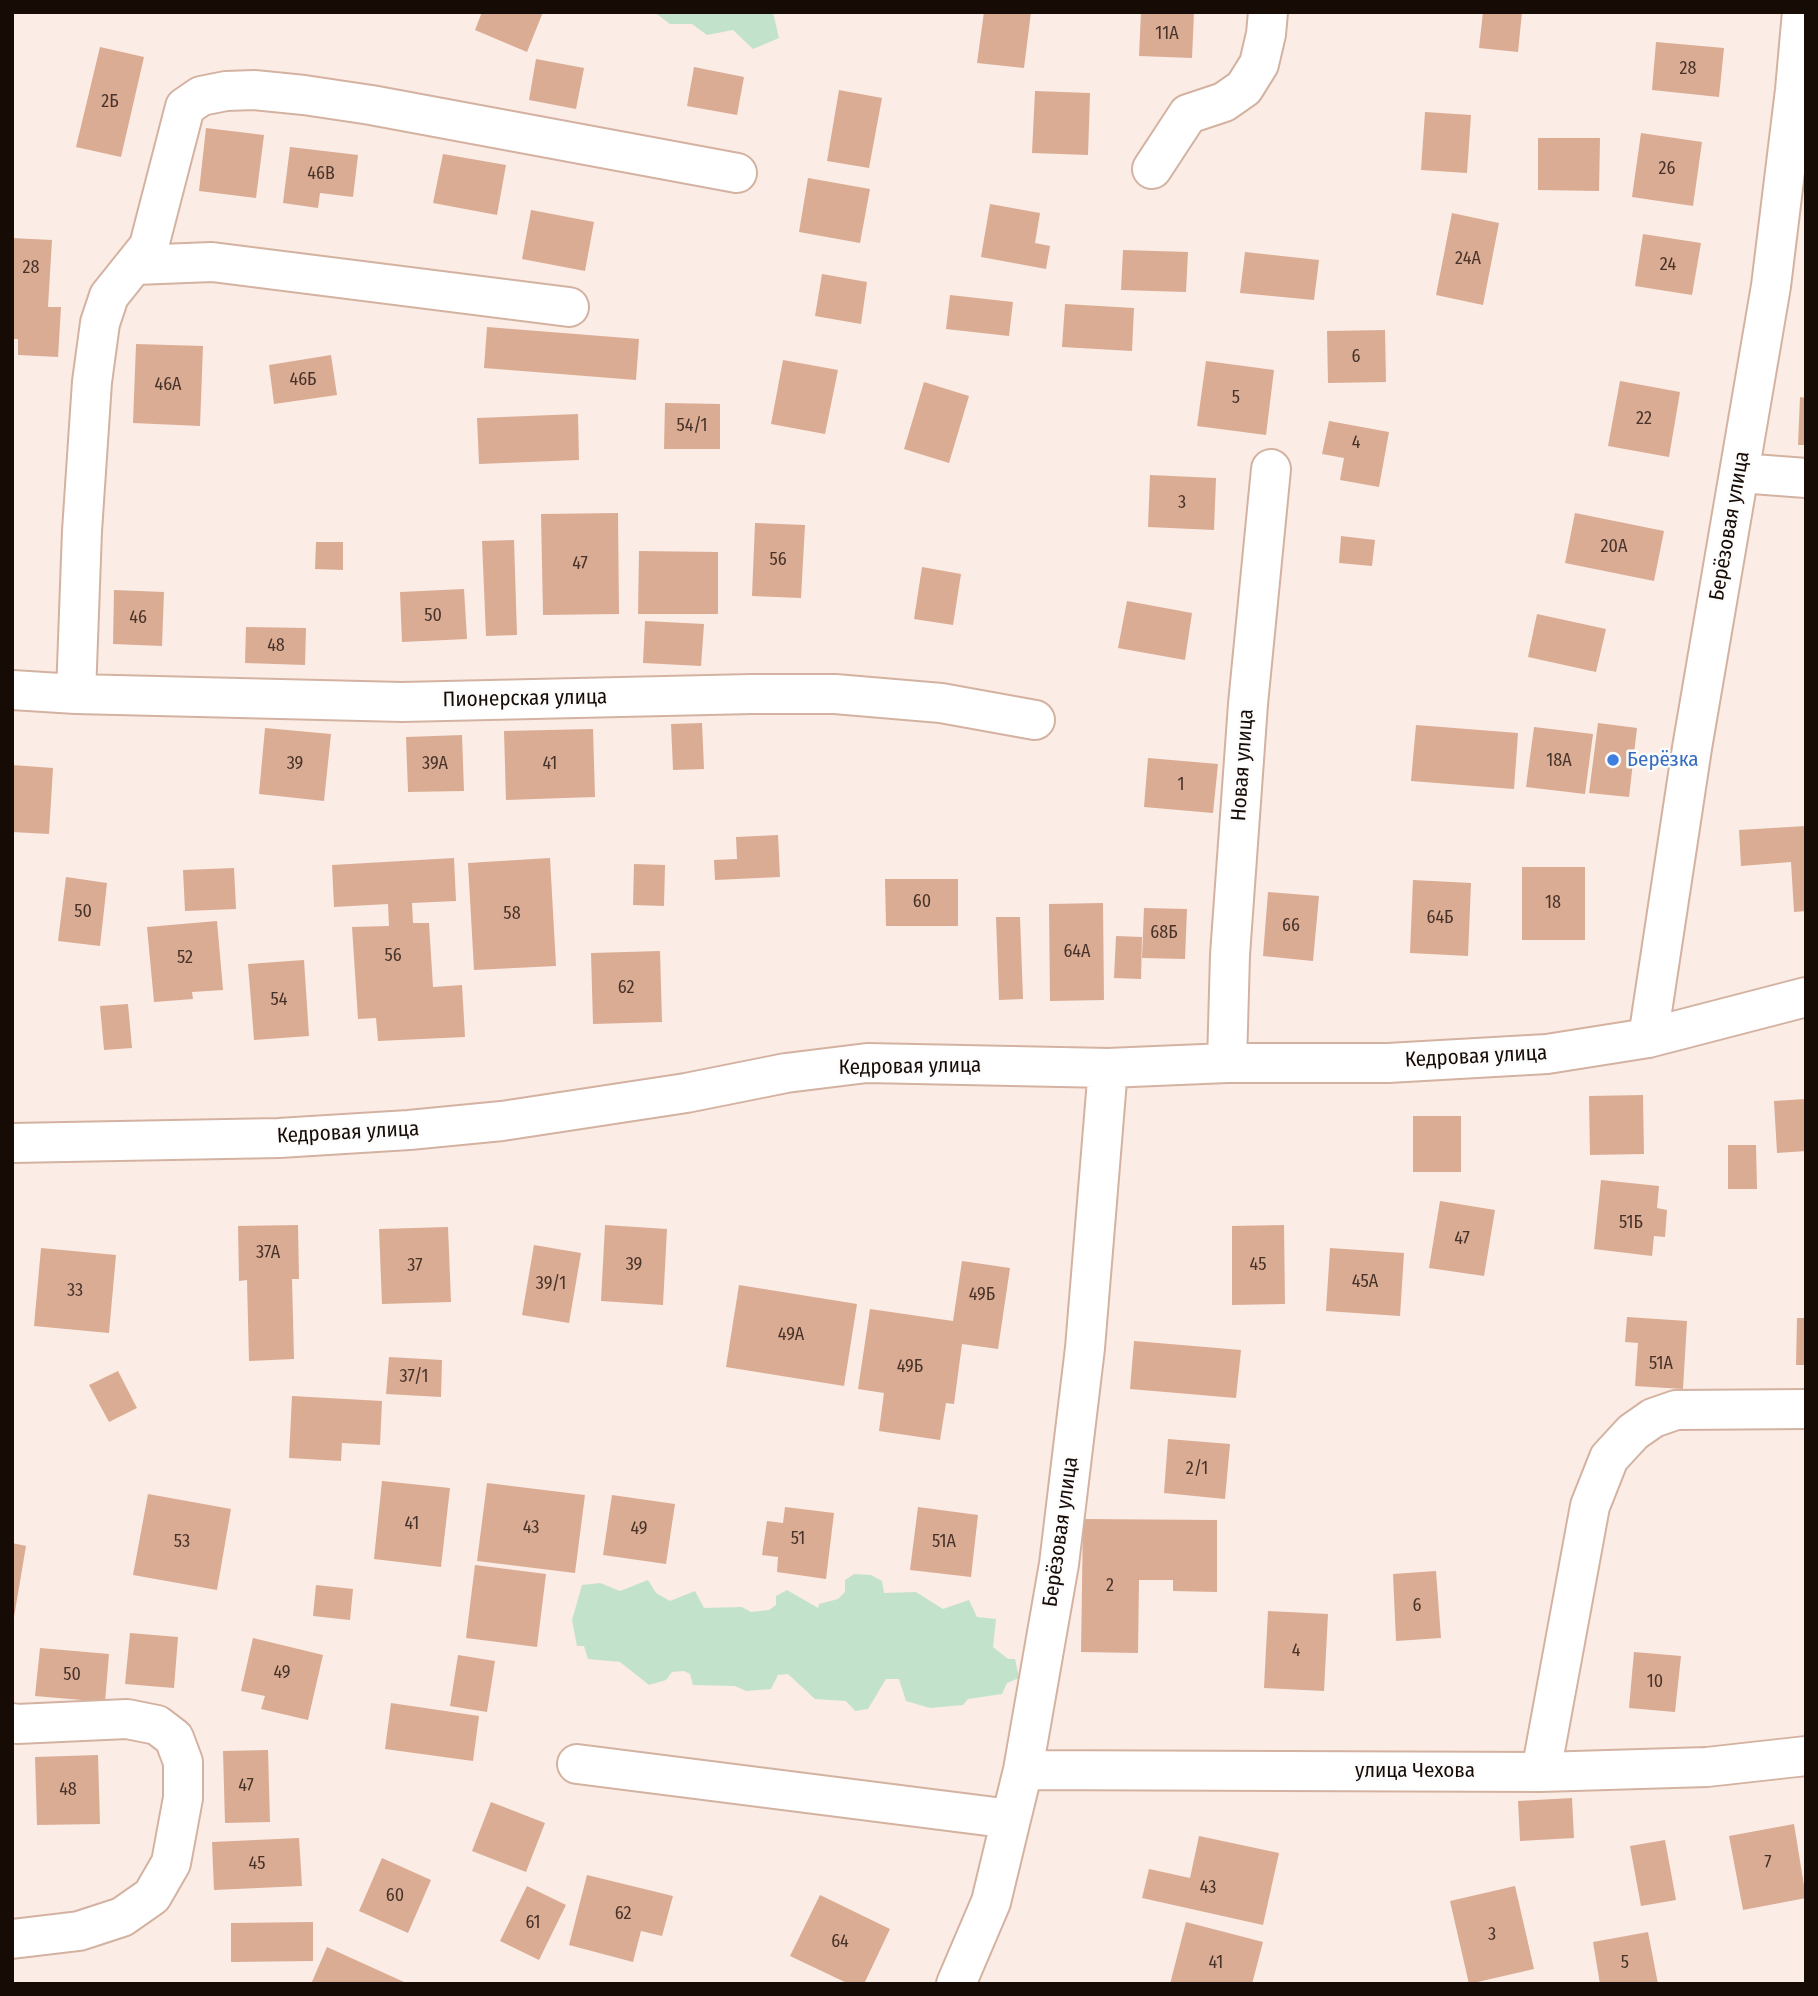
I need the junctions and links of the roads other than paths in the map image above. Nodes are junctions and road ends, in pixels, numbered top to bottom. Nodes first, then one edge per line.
1 (1268, 12) edge
2 (1802, 12) edge
3 (1152, 169) dead end
4 (737, 173) dead end
5 (135, 265) junction
6 (569, 307) dead end
7 (1271, 469) dead end
8 (1740, 472) junction
9 (1806, 478) edge
10 (12, 690) edge
11 (76, 694) junction
12 (1035, 720) dead end
13 (1806, 997) edge
14 (1647, 1038) junction
15 (1227, 1063) junction
16 (1108, 1068) junction
17 (12, 1143) edge
18 (1806, 1409) edge
19 (12, 1723) edge
20 (1806, 1756) edge
21 (577, 1764) dead end
22 (1023, 1770) junction
23 (1541, 1772) junction
24 (1011, 1819) junction
25 (12, 1939) edge
26 (956, 1984) edge

1 - 3 street
2 - 8 street, Берёзовая улица
4 - 5 street
5 - 6 street
5 - 11 street
7 - 15 street, Новая улица
8 - 9 street
8 - 14 street, Берёзовая улица
10 - 11 street, Пионерская улица
11 - 12 street, Пионерская улица
13 - 14 street, Кедровая улица
14 - 15 street, Кедровая улица
15 - 16 street, Кедровая улица
16 - 17 street, Кедровая улица
16 - 22 street, Берёзовая улица
18 - 23 street
19 - 25 street
20 - 23 street, улица Чехова
21 - 24 street
22 - 23 street, улица Чехова
22 - 24 street, Берёзовая улица
24 - 26 street, Берёзовая улица

